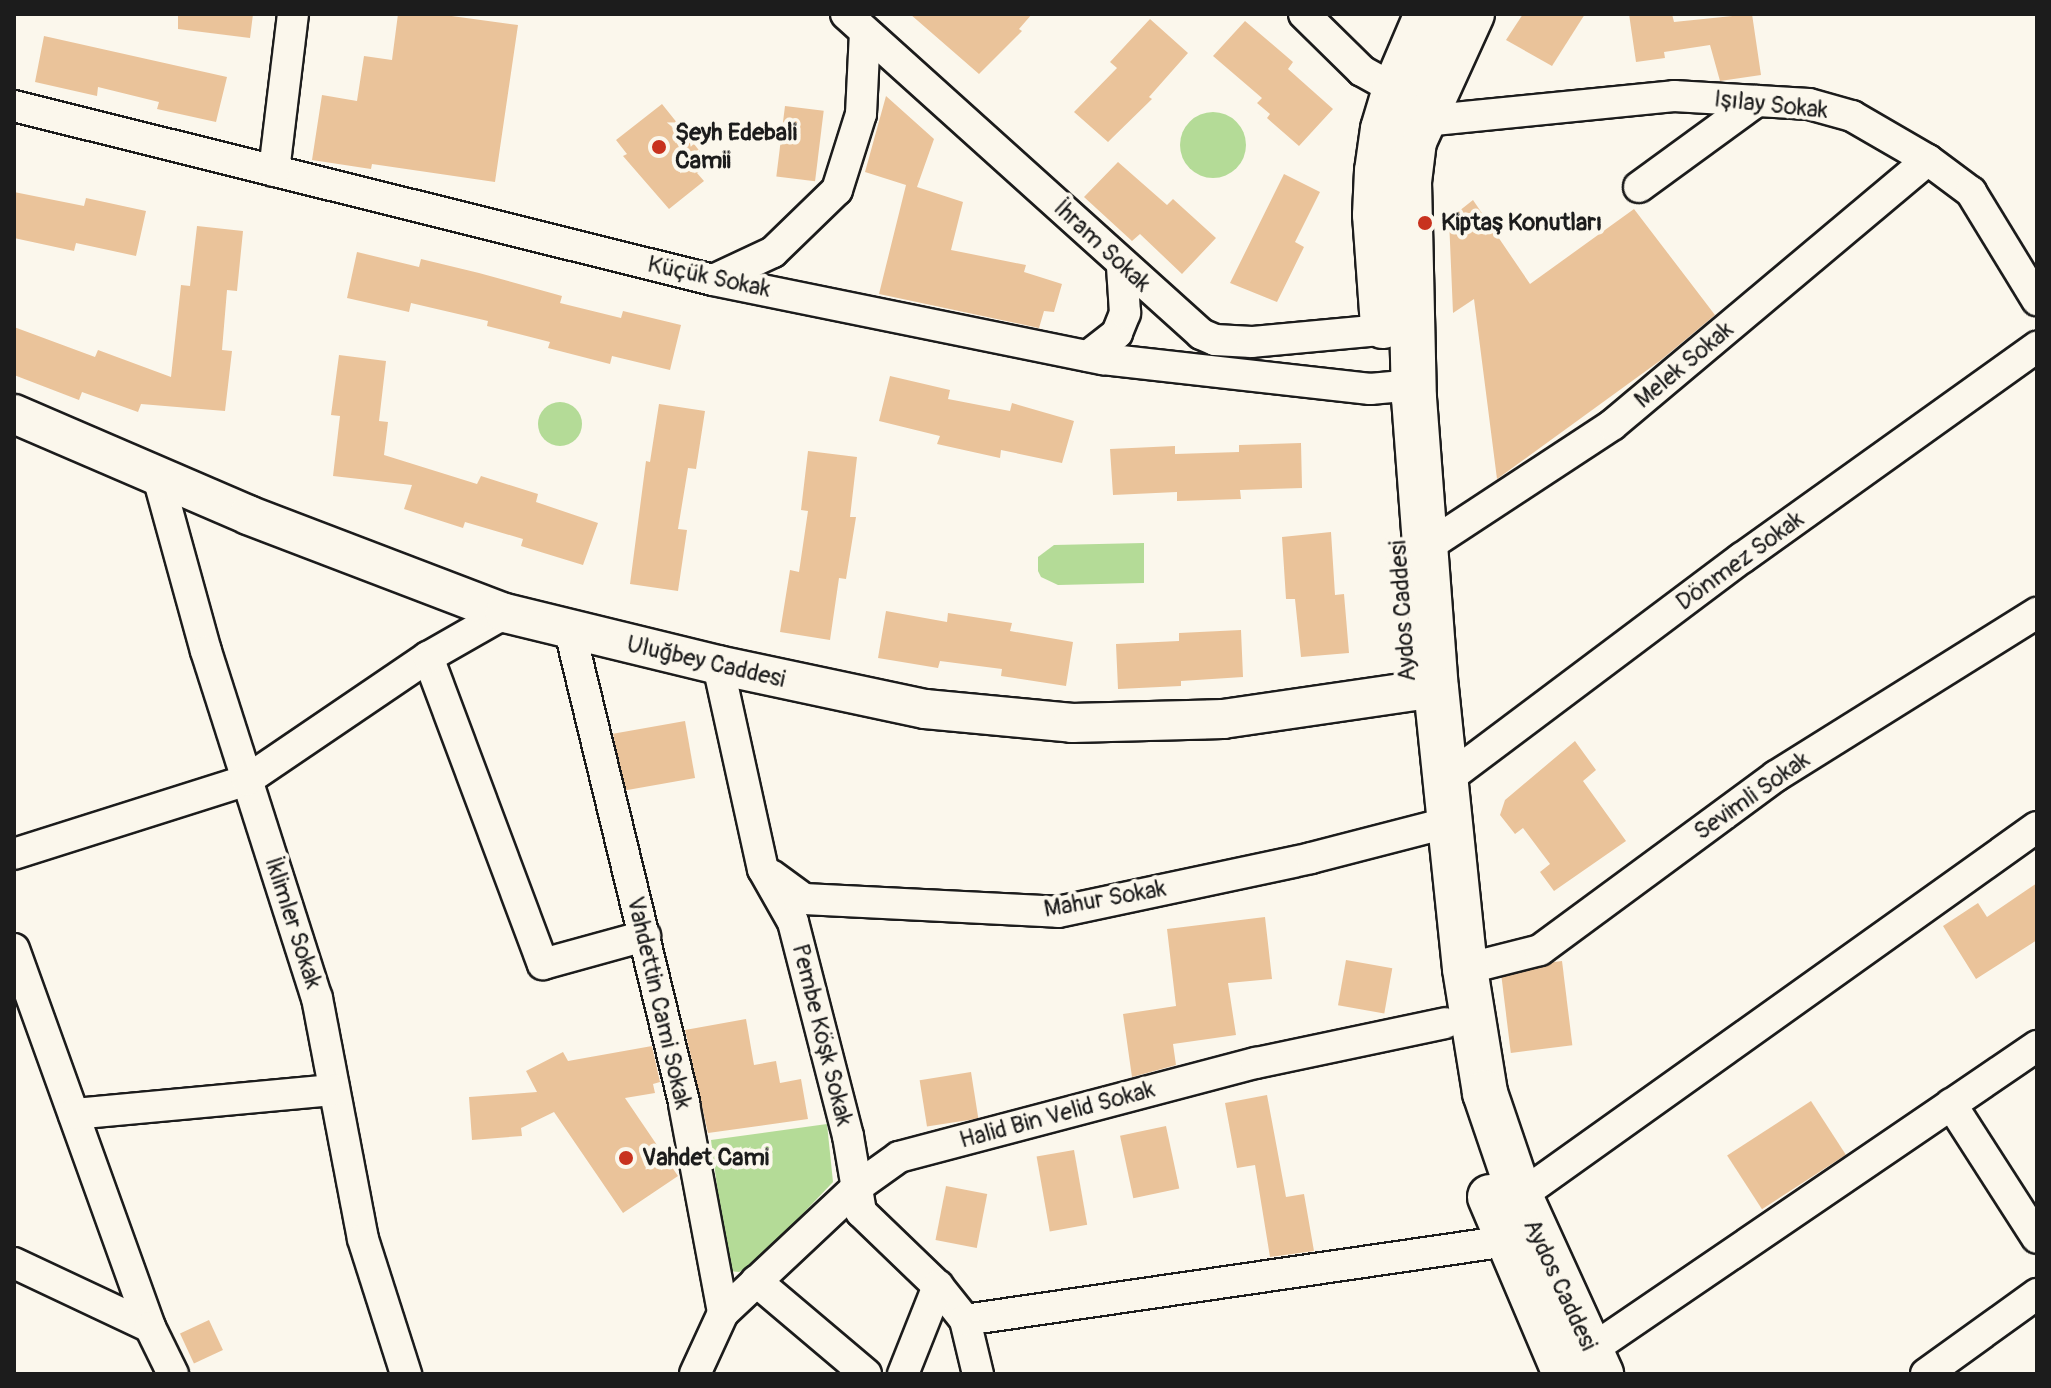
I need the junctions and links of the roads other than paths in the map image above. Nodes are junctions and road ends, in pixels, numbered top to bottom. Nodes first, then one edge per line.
1 (293, 14) edge
2 (1304, 14) edge
3 (1427, 14) edge
4 (1472, 14) edge
5 (856, 23) edge
6 (1395, 89) junction
7 (1757, 101) junction
8 (14, 106) edge
9 (1424, 121) junction
10 (1928, 160) junction
11 (274, 171) junction
12 (1639, 187) dead end
13 (1122, 266) junction
14 (713, 280) junction
15 (2037, 300) edge
16 (1397, 329) junction
17 (2037, 347) edge
18 (1088, 356) junction
19 (1400, 387) junction
20 (14, 414) edge
21 (158, 477) junction
22 (1425, 548) junction
23 (505, 613) junction
24 (2037, 613) edge
25 (570, 631) junction
26 (428, 657) junction
27 (718, 665) junction
28 (1422, 690) junction
29 (247, 780) junction
30 (1441, 810) junction
31 (2037, 827) edge
32 (14, 854) edge
33 (763, 869) junction
34 (645, 936) junction
35 (14, 949) edge
36 (1465, 969) junction
37 (1445, 1023) junction
38 (2037, 1046) edge
39 (334, 1090) junction
40 (1951, 1104) junction
41 (74, 1114) junction
42 (857, 1187) junction
43 (1507, 1215) junction
44 (2037, 1238) edge
45 (14, 1263) edge
46 (756, 1281) junction
47 (938, 1286) junction
48 (2037, 1294) edge
49 (723, 1313) junction
50 (965, 1320) junction
51 (150, 1327) junction
52 (1585, 1366) edge
53 (173, 1374) edge
54 (406, 1374) edge
55 (695, 1374) edge
56 (866, 1374) edge
57 (903, 1374) edge
58 (979, 1374) edge
59 (1926, 1374) edge

1 - 11 street
2 - 6 street
3 - 6 main road, Aydos Caddesi
4 - 9 main road, Aydos Caddesi
5 - 13 street, İhram Sokak
5 - 14 street
6 - 16 main road, Aydos Caddesi
7 - 9 street, Işılay Sokak
7 - 10 street, Işılay Sokak
7 - 12 street
8 - 11 street, Küçük Sokak
9 - 16 main road, Aydos Caddesi
10 - 15 street, Işılay Sokak
10 - 22 street, Melek Sokak
11 - 14 street, Küçük Sokak
13 - 16 street, İhram Sokak
13 - 18 street
14 - 18 street, Küçük Sokak
16 - 19 main road, Aydos Caddesi
17 - 30 street, Dönmez Sokak
18 - 19 street, Küçük Sokak
19 - 22 main road, Aydos Caddesi
19 - 28 main road, Aydos Caddesi
20 - 21 street, Uluğbey Caddesi
21 - 23 street, Uluğbey Caddesi
21 - 29 street, İklimler Sokak
22 - 28 main road, Aydos Caddesi
23 - 25 street, Uluğbey Caddesi
23 - 26 street
24 - 36 street, Sevimli Sokak
25 - 27 street, Uluğbey Caddesi
25 - 34 street, Vahdettin Cami Sokak
26 - 29 street
26 - 34 street
27 - 28 street, Uluğbey Caddesi
27 - 33 street, Pembe Köşk Sokak
28 - 30 main road, Aydos Caddesi
29 - 32 street
29 - 39 street, İklimler Sokak
30 - 33 street, Mahur Sokak
30 - 36 main road, Aydos Caddesi
30 - 37 main road, Aydos Caddesi
31 - 43 street
33 - 42 street, Pembe Köşk Sokak
34 - 49 street, Vahdettin Cami Sokak
35 - 41 street
36 - 43 main road, Aydos Caddesi
37 - 42 street, Halid Bin Velid Sokak
37 - 43 main road, Aydos Caddesi
38 - 40 street
39 - 41 street
39 - 54 street, İklimler Sokak
40 - 44 street
40 - 52 street
41 - 51 street
42 - 46 street, Halid Bin Velid Sokak
42 - 47 street, Pembe Köşk Sokak
43 - 50 street
43 - 52 main road, Aydos Caddesi
45 - 51 street
46 - 49 street, Halid Bin Velid Sokak
46 - 56 street
47 - 50 street, Pembe Köşk Sokak
47 - 57 street
48 - 59 street
49 - 55 street
50 - 58 street, Pembe Köşk Sokak
51 - 53 street

